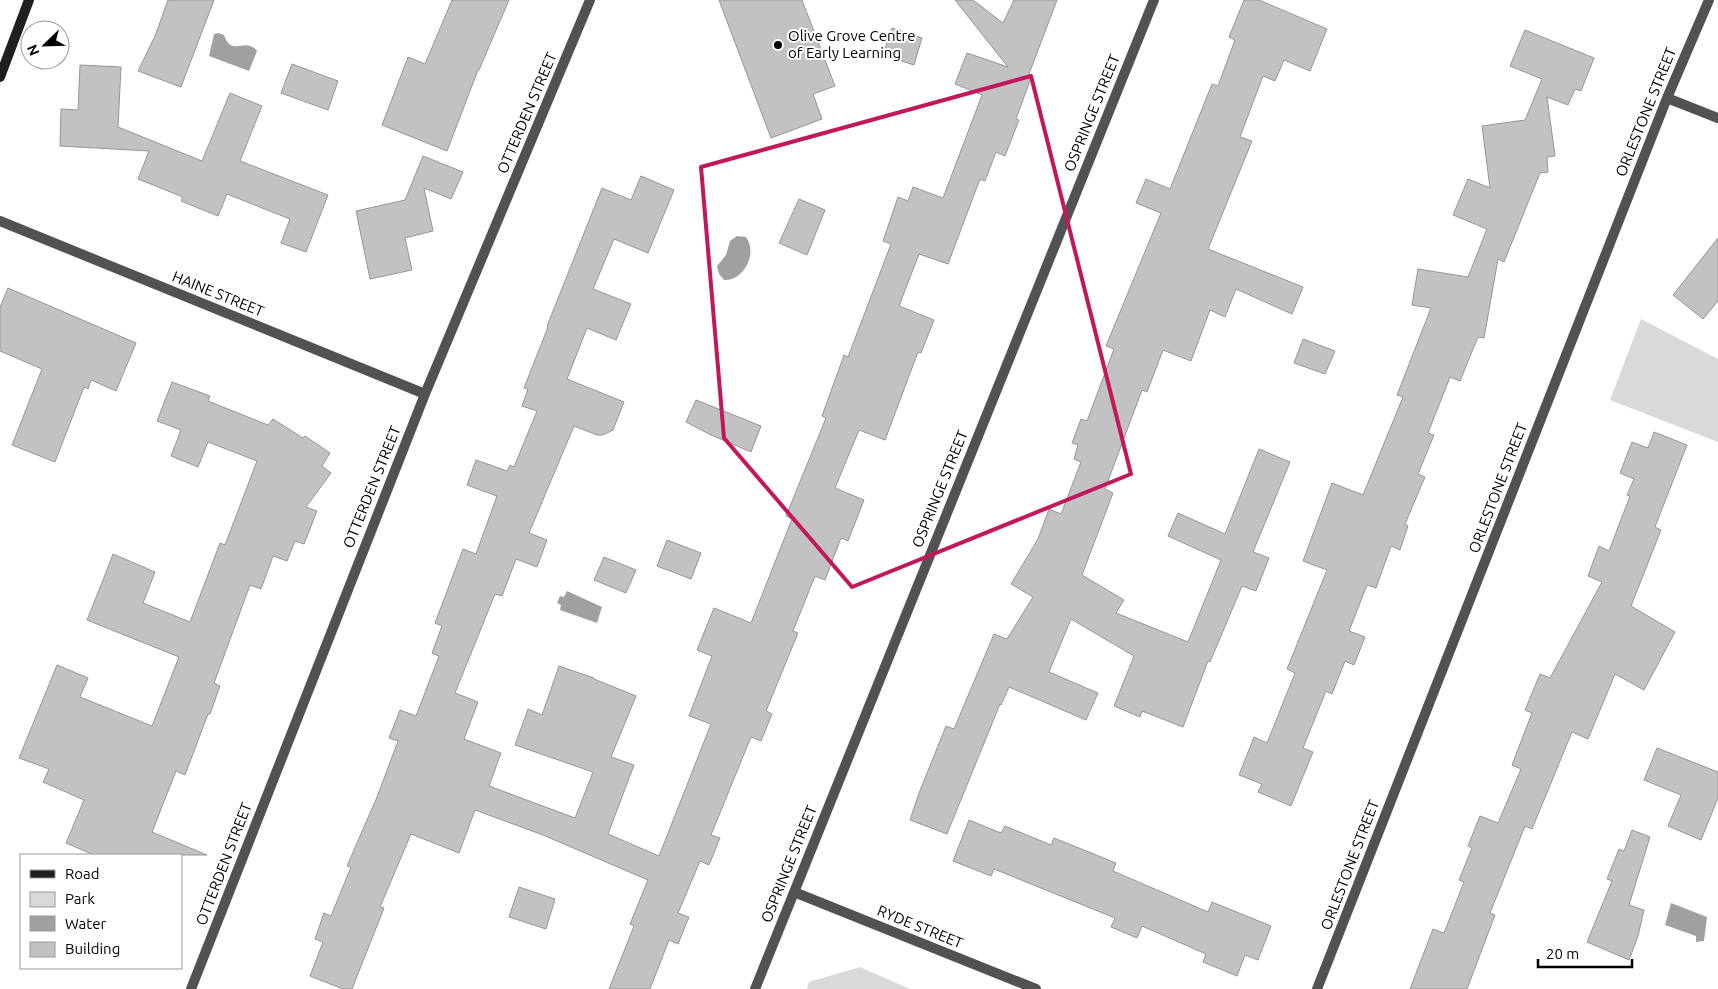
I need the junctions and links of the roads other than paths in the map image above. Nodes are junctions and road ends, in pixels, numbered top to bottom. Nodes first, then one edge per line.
1 (29, 0) edge
2 (590, 0) edge
3 (1154, 0) edge
4 (1709, 0) edge
5 (0, 77) edge
6 (1667, 98) junction
7 (1718, 118) edge
8 (0, 221) edge
9 (425, 394) junction
10 (794, 892) junction
11 (191, 989) edge
12 (755, 989) edge
13 (1036, 989) edge
14 (1317, 989) edge

1 - 5 main road
2 - 9 street, OTTERDEN STREET
3 - 10 street, OSPRINGE STREET
4 - 6 street, ORLESTONE STREET
6 - 7 street
6 - 14 street, ORLESTONE STREET
8 - 9 street, HAINE STREET
9 - 11 street, OTTERDEN STREET
10 - 12 street, OSPRINGE STREET
10 - 13 street, RYDE STREET

